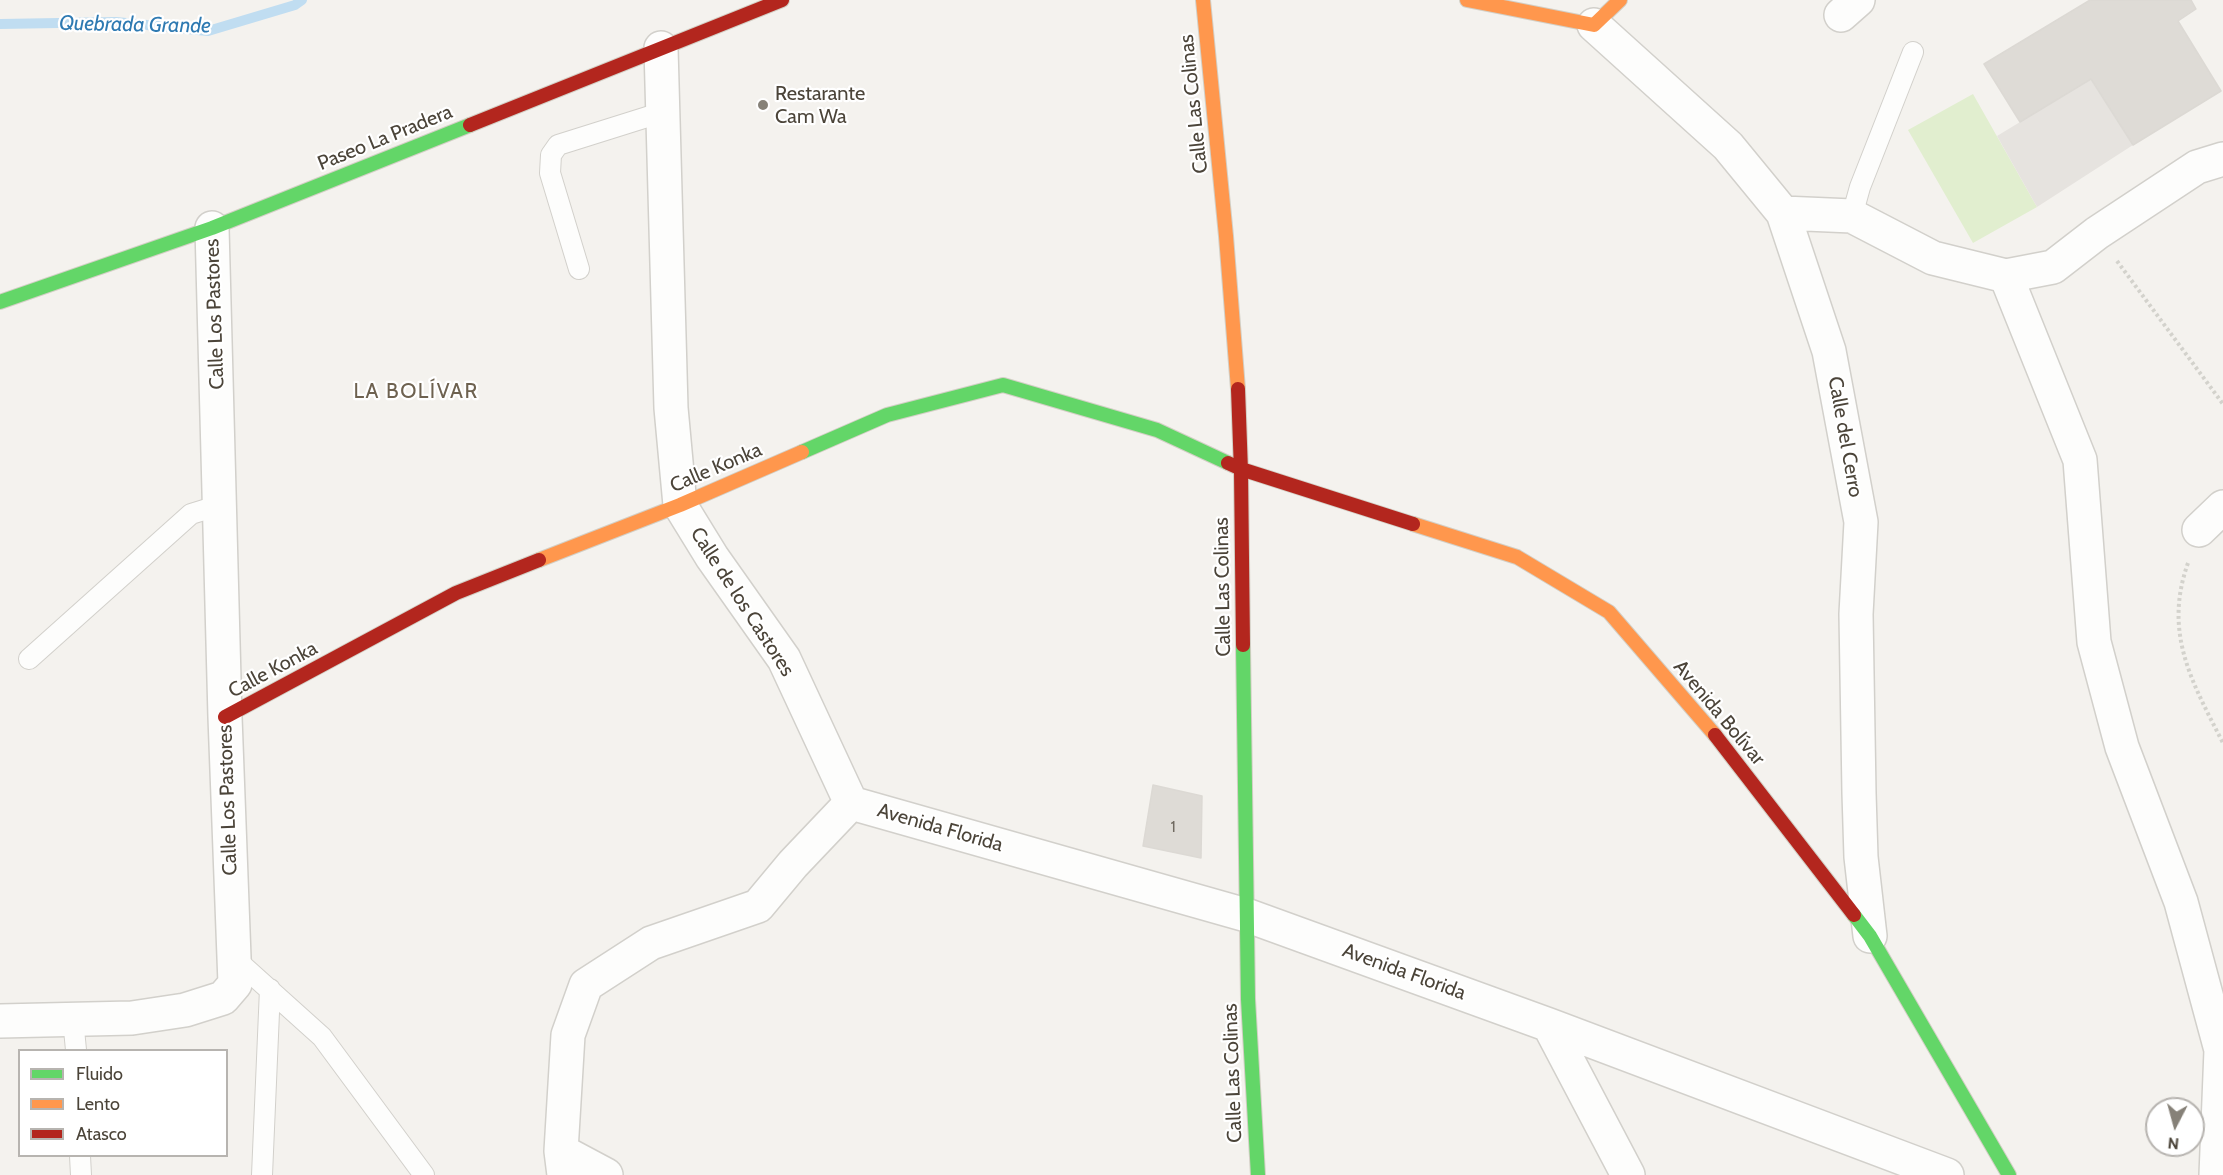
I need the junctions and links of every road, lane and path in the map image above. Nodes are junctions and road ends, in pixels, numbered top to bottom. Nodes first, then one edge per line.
1 (782, 0) edge
2 (1203, 0) edge
3 (1467, 0) edge
4 (1620, 0) edge
5 (1594, 25) junction
6 (661, 48) junction
7 (1913, 52) dead end
8 (663, 112) junction
9 (2223, 159) edge
10 (1783, 213) junction
11 (1852, 216) junction
12 (213, 228) junction
13 (2097, 234) junction
14 (579, 269) dead end
15 (2006, 276) junction
16 (0, 302) edge
17 (2223, 404) edge
18 (1241, 469) junction
19 (220, 505) junction
20 (680, 505) junction
21 (2223, 507) edge
22 (2199, 530) joint
23 (29, 659) dead end
24 (225, 717) junction
25 (2223, 743) edge
26 (851, 803) junction
27 (1246, 915) junction
28 (1870, 936) junction
29 (233, 957) junction
30 (270, 989) junction
31 (0, 1021) edge
32 (1549, 1025) junction
33 (74, 1035) edge
34 (80, 1157) edge
35 (562, 1163) edge
36 (81, 1175) edge
37 (262, 1175) edge
38 (424, 1175) edge
39 (606, 1175) edge
40 (1257, 1175) edge
41 (1628, 1175) edge
42 (1947, 1175) edge
43 (2009, 1175) edge
44 (2216, 1175) edge

1 - 6 street, Paseo La Pradera
2 - 18 street, Calle Las Colinas
3 - 5 street
4 - 5 street
5 - 10 street, Calle del Cerro
6 - 8 street, Calle de los Castores
6 - 12 street, Paseo La Pradera
7 - 11 lane
8 - 14 lane
8 - 20 street, Calle de los Castores
9 - 13 street
10 - 11 street
10 - 28 street, Calle del Cerro
11 - 15 street
12 - 16 street, Paseo La Pradera
12 - 19 street, Calle Los Pastores
13 - 15 street
13 - 17 path
15 - 44 street
18 - 20 street, Calle Konka
18 - 27 street, Calle Las Colinas
18 - 28 street, Avenida Bolívar
19 - 23 lane
19 - 24 street, Calle Los Pastores
20 - 24 street, Calle Konka
20 - 26 street, Calle de los Castores
21 - 22 street
22 - 25 path
24 - 29 street, Calle Los Pastores
26 - 27 street, Avenida Florida
26 - 35 street
27 - 32 street, Avenida Florida
27 - 40 street, Calle Las Colinas
28 - 43 street, Avenida Bolívar
29 - 30 lane
29 - 33 street, Calle Los Pastores
30 - 37 lane
30 - 38 lane
31 - 33 street, Calle Los Pastores
32 - 41 street
32 - 42 street, Avenida Florida
34 - 36 lane
35 - 39 street

